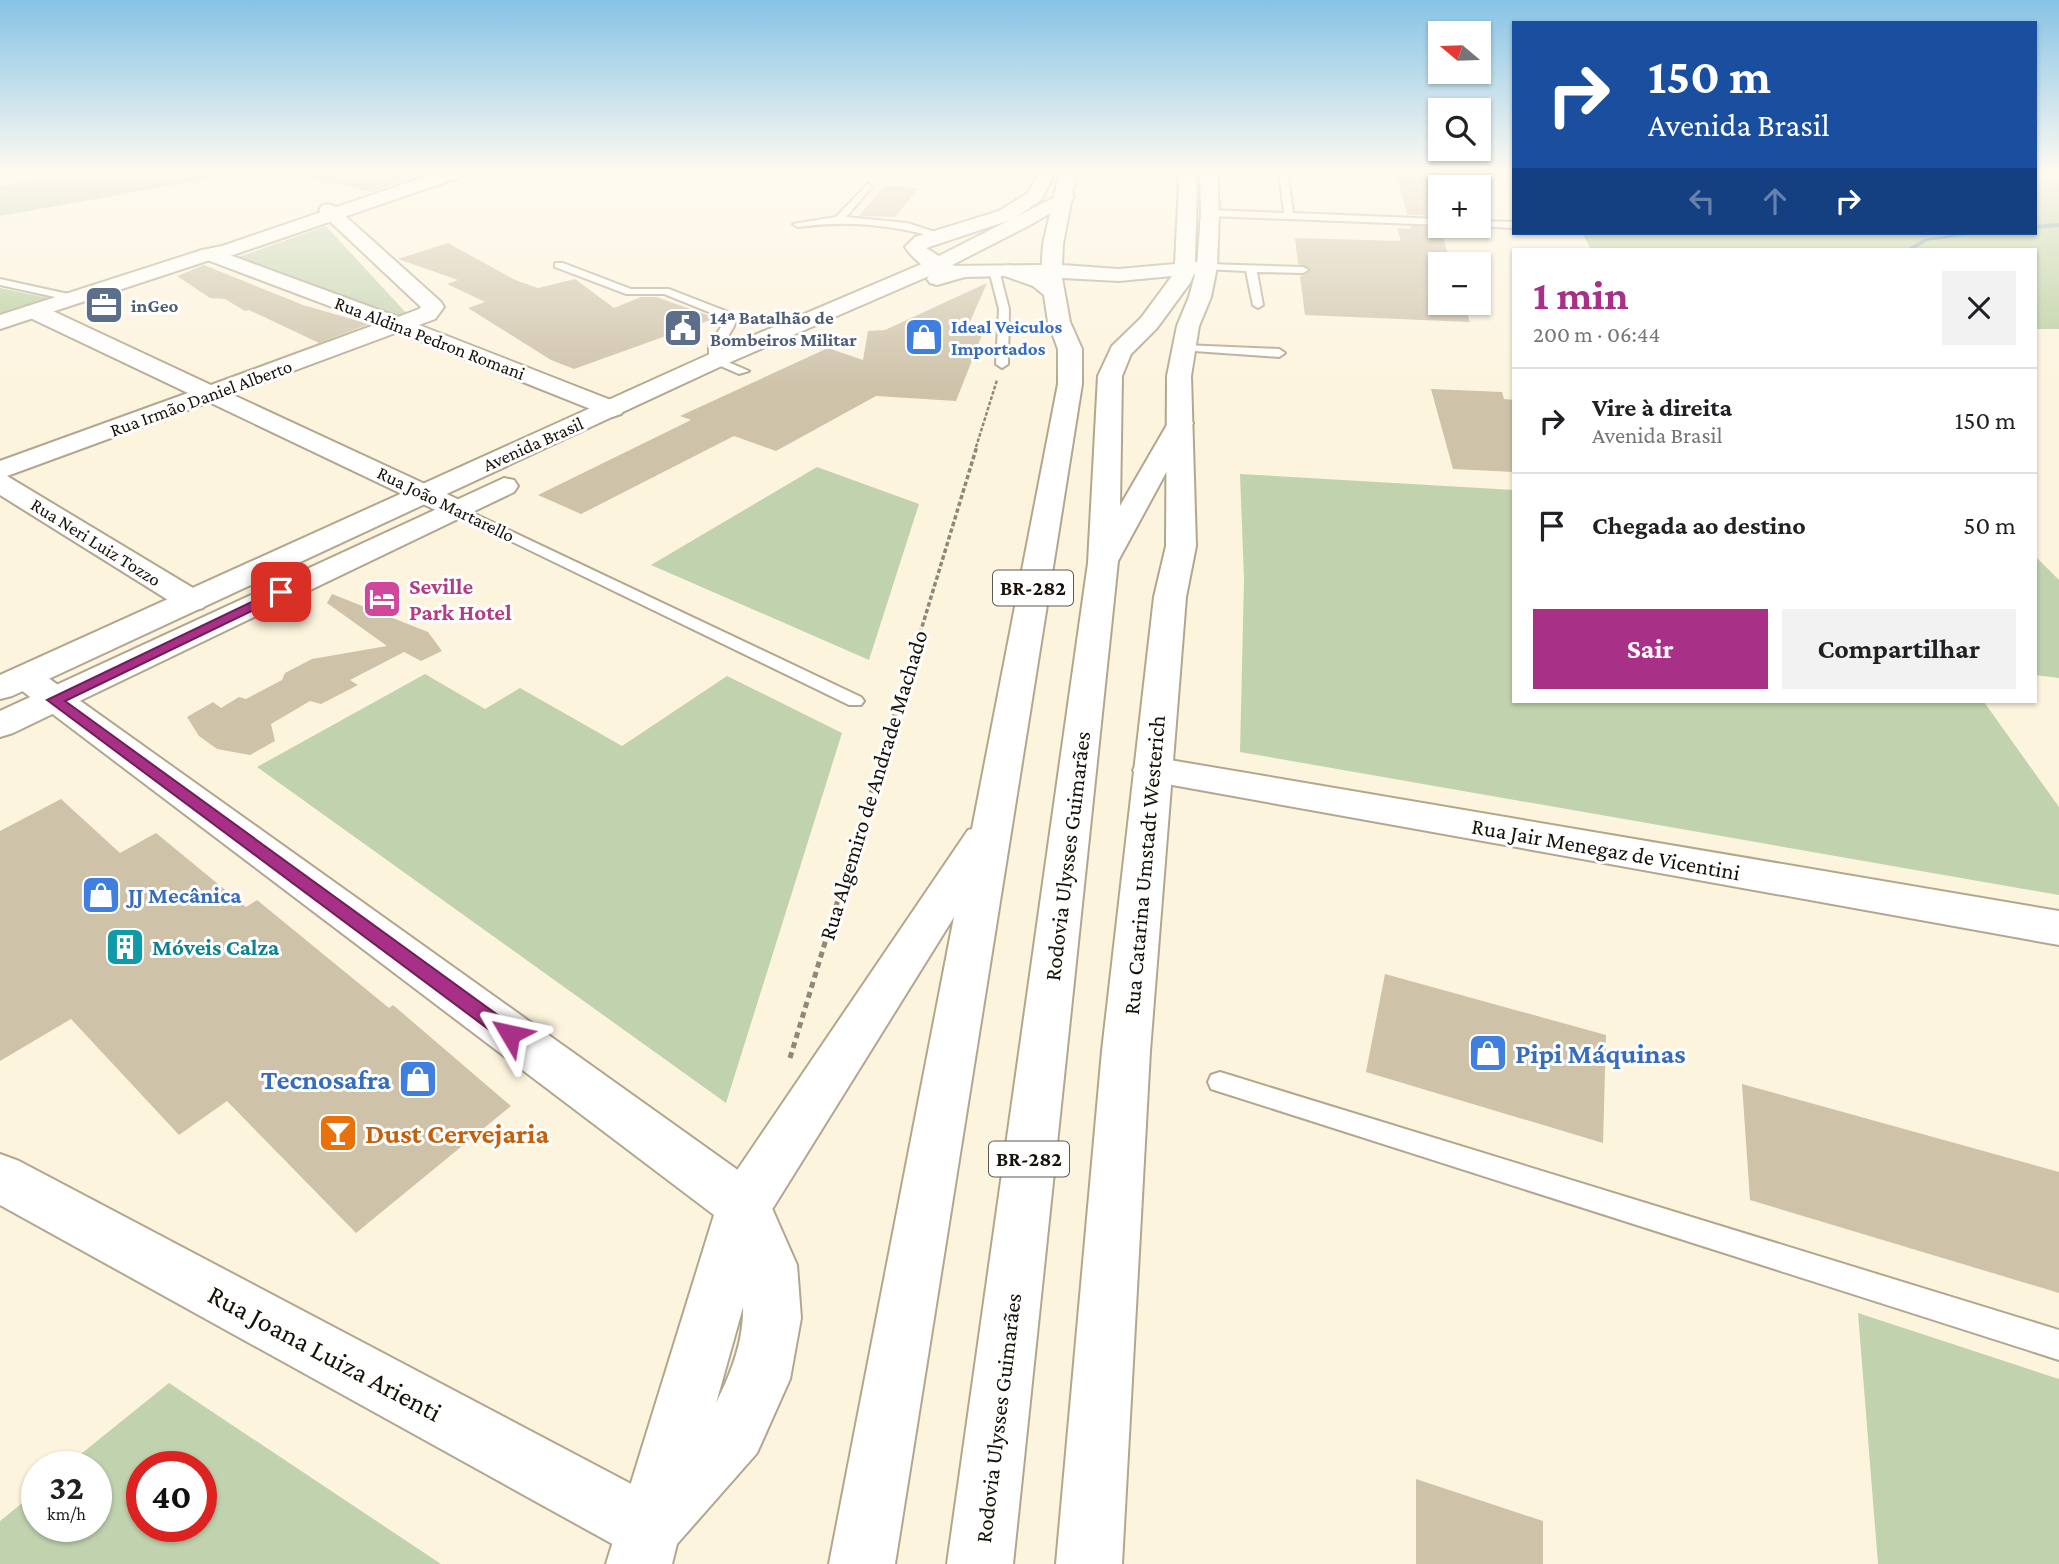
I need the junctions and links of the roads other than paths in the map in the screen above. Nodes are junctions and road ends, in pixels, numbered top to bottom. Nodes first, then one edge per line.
1 (248, 243) edge
2 (364, 243) edge
3 (921, 243) edge
4 (988, 243) edge
5 (1053, 243) edge
6 (1194, 243) edge
7 (1202, 243) edge
8 (209, 254) junction
9 (559, 265) dead end
10 (1196, 268) junction
11 (944, 269) junction
12 (1251, 269) junction
13 (1001, 270) junction
14 (1303, 270) dead end
15 (1052, 281) junction
16 (0, 282) edge
17 (73, 298) junction
18 (1258, 305) dead end
19 (34, 311) junction
20 (0, 322) edge
21 (402, 326) junction
22 (1184, 348) junction
23 (1279, 353) dead end
24 (715, 361) junction
25 (1002, 364) road end
26 (743, 371) junction
27 (214, 393) junction
28 (612, 409) junction
29 (1180, 423) junction
30 (0, 470) edge
31 (0, 483) edge
32 (425, 493) junction
33 (456, 509) junction
34 (1103, 562) junction
35 (192, 601) junction
36 (26, 689) edge
37 (855, 701) dead end
38 (0, 725) edge
39 (1152, 770) junction
40 (991, 826) junction
41 (2059, 928) edge
42 (1220, 1082) dead end
43 (0, 1178) edge
44 (744, 1206) junction
45 (2059, 1345) edge
46 (644, 1546) edge
47 (862, 1564) edge
48 (980, 1564) edge
49 (1089, 1564) edge

1 - 8 main road
2 - 21 main road, Rua Irmão Daniel Alberto
3 - 11 main road
4 - 11 main road, Avenida Brasil
5 - 15 main road, BR-282
6 - 10 main road, Rodovia Ulysses Guimarães / BR-282
7 - 10 main road, Rua Catarina Umstadt Westerich
8 - 17 main road
8 - 21 main road, Rua Aldina Pedron Romani
9 - 24 lane
10 - 12 lane
10 - 15 main road
10 - 22 main road, Rua Catarina Umstadt Westerich
10 - 34 main road, Rodovia Ulysses Guimarães / BR-282
11 - 13 main road, Avenida Brasil
11 - 24 main road, Avenida Brasil
11 - 26 main road, Avenida Brasil
12 - 14 lane
12 - 18 lane
13 - 15 main road
13 - 25 lane
15 - 40 main road, BR-282
16 - 17 lane
17 - 19 main road
19 - 20 main road
19 - 27 main road, Rua João Martarello
21 - 27 main road, Rua Irmão Daniel Alberto
21 - 28 main road, Rua Aldina Pedron Romani
22 - 23 lane
22 - 29 main road, Rua Catarina Umstadt Westerich
24 - 26 lane
24 - 28 main road, Avenida Brasil
26 - 33 main road, Avenida Brasil
27 - 30 main road, Rua Irmão Daniel Alberto
27 - 32 main road, Rua João Martarello
28 - 32 main road, Avenida Brasil
29 - 34 main road
29 - 39 main road, Rua Catarina Umstadt Westerich
31 - 35 main road, Rua Neri Luiz Tozzo
32 - 33 main road, Rua João Martarello
32 - 35 main road, Avenida Brasil
33 - 36 main road, Avenida Brasil
33 - 37 lane, Rua João Martarello
34 - 48 main road, Rodovia Ulysses Guimarães / BR-282
35 - 36 main road, Avenida Brasil
36 - 38 main road, Avenida Brasil
36 - 44 main road
39 - 41 main road, Rua Jair Menegaz de Vicentini
39 - 49 main road, Rua Catarina Umstadt Westerich
40 - 44 main road
40 - 47 main road, BR-282
42 - 45 lane
43 - 46 main road, Rua Joana Luiza Arienti
44 - 46 main road

